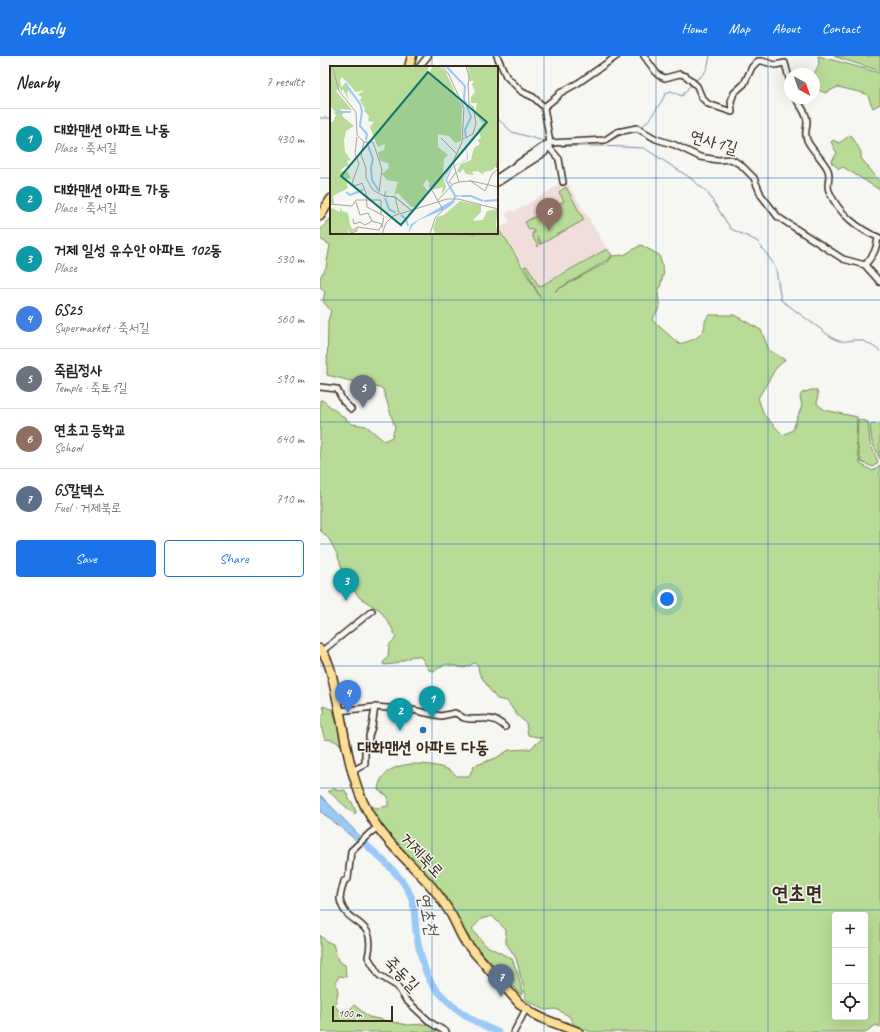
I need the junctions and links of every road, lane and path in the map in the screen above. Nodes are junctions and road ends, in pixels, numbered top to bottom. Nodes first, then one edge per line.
1 (412, 56) edge
2 (415, 56) edge
3 (428, 56) edge
4 (497, 56) edge
5 (617, 56) edge
6 (644, 56) edge
7 (409, 66) edge
8 (412, 66) edge
9 (420, 66) edge
10 (786, 68) edge
11 (799, 104) edge
12 (544, 107) junction
13 (551, 144) junction
14 (498, 179) edge
15 (563, 182) dead end
16 (330, 201) edge
17 (330, 207) edge
18 (320, 216) edge
19 (320, 222) edge
20 (879, 238) edge
21 (865, 265) junction
22 (880, 282) edge
23 (320, 387) edge
24 (351, 409) dead end
25 (371, 610) dead end
26 (320, 651) edge
27 (375, 707) junction
28 (339, 711) junction
29 (505, 727) dead end
30 (351, 772) junction
31 (378, 827) junction
32 (526, 1008) junction
33 (446, 1032) edge
34 (514, 1032) edge
35 (578, 1032) edge

1 - 7 main road
2 - 8 main road
3 - 9 street
4 - 12 street
5 - 12 street
6 - 10 street
11 - 20 street
12 - 13 street
13 - 14 street
13 - 15 street
13 - 21 street, 연사1길
16 - 18 main road
17 - 19 main road
20 - 21 street
21 - 22 street
23 - 24 street
25 - 26 street
26 - 28 main road, 거제북로
27 - 28 street
27 - 29 street
27 - 30 street
28 - 30 main road, 거제북로
30 - 31 main road, 거제북로
31 - 32 main road, 거제북로
31 - 33 street, 죽동길
32 - 34 street
32 - 35 main road, 거제북로

